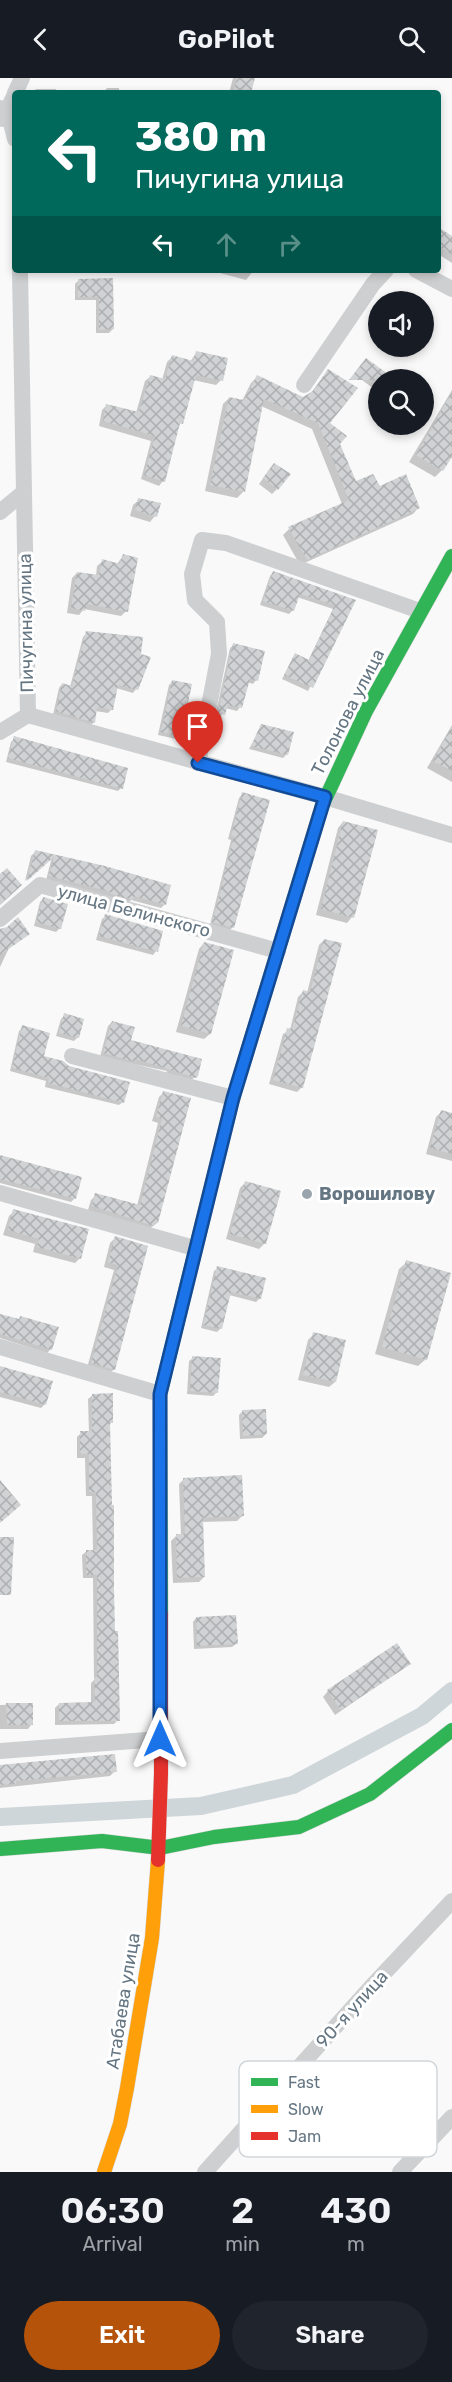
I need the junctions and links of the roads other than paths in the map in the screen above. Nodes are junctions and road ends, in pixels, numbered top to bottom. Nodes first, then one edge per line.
1 (12, 99) edge
2 (3, 115) edge
3 (12, 133) edge
4 (20, 273) edge
5 (383, 273) edge
6 (422, 273) edge
7 (452, 289) edge
8 (304, 385) dead end
9 (23, 493) junction
10 (0, 512) edge
11 (452, 556) edge
12 (420, 611) junction
13 (28, 715) junction
14 (0, 732) edge
15 (198, 763) junction
16 (325, 797) junction
17 (452, 835) edge
18 (0, 919) edge
19 (278, 951) junction
20 (72, 1056) dead end
21 (233, 1098) junction
22 (0, 1193) edge
23 (194, 1248) junction
24 (0, 1347) edge
25 (160, 1394) junction
26 (452, 1730) edge
27 (160, 1739) junction
28 (0, 1751) edge
29 (160, 1832) joint
30 (160, 1848) junction
31 (0, 1849) edge
32 (452, 1901) edge
33 (305, 2061) edge
34 (452, 2117) edge
35 (437, 2133) edge
36 (239, 2134) edge
37 (414, 2157) edge
38 (104, 2172) edge
39 (205, 2172) edge
40 (400, 2172) edge

1 - 2 street
2 - 3 street
4 - 9 street, Пичугина улица
5 - 8 street
6 - 7 street
9 - 10 street
9 - 13 street, Пичугина улица
11 - 12 main road, Толонова улица
12 - 15 street
12 - 16 main road, Толонова улица
13 - 14 street
13 - 15 street, Пичугина улица
15 - 16 street, Пичугина улица
16 - 17 street, Пичугина улица
16 - 19 main road, Толонова улица
18 - 19 street, улица Белинского
19 - 21 main road, Толонова улица
20 - 21 street
21 - 23 main road, Толонова улица
22 - 23 street
23 - 25 main road, Толонова улица
24 - 25 street
25 - 27 main road, Толонова улица
26 - 30 main road
27 - 28 street
27 - 29 main road, Толонова улица
29 - 30 main road, Атабаева улица
30 - 31 main road
30 - 38 main road, Атабаева улица
32 - 33 street, 90-я улица
34 - 35 street
36 - 39 street, 90-я улица
37 - 40 street

